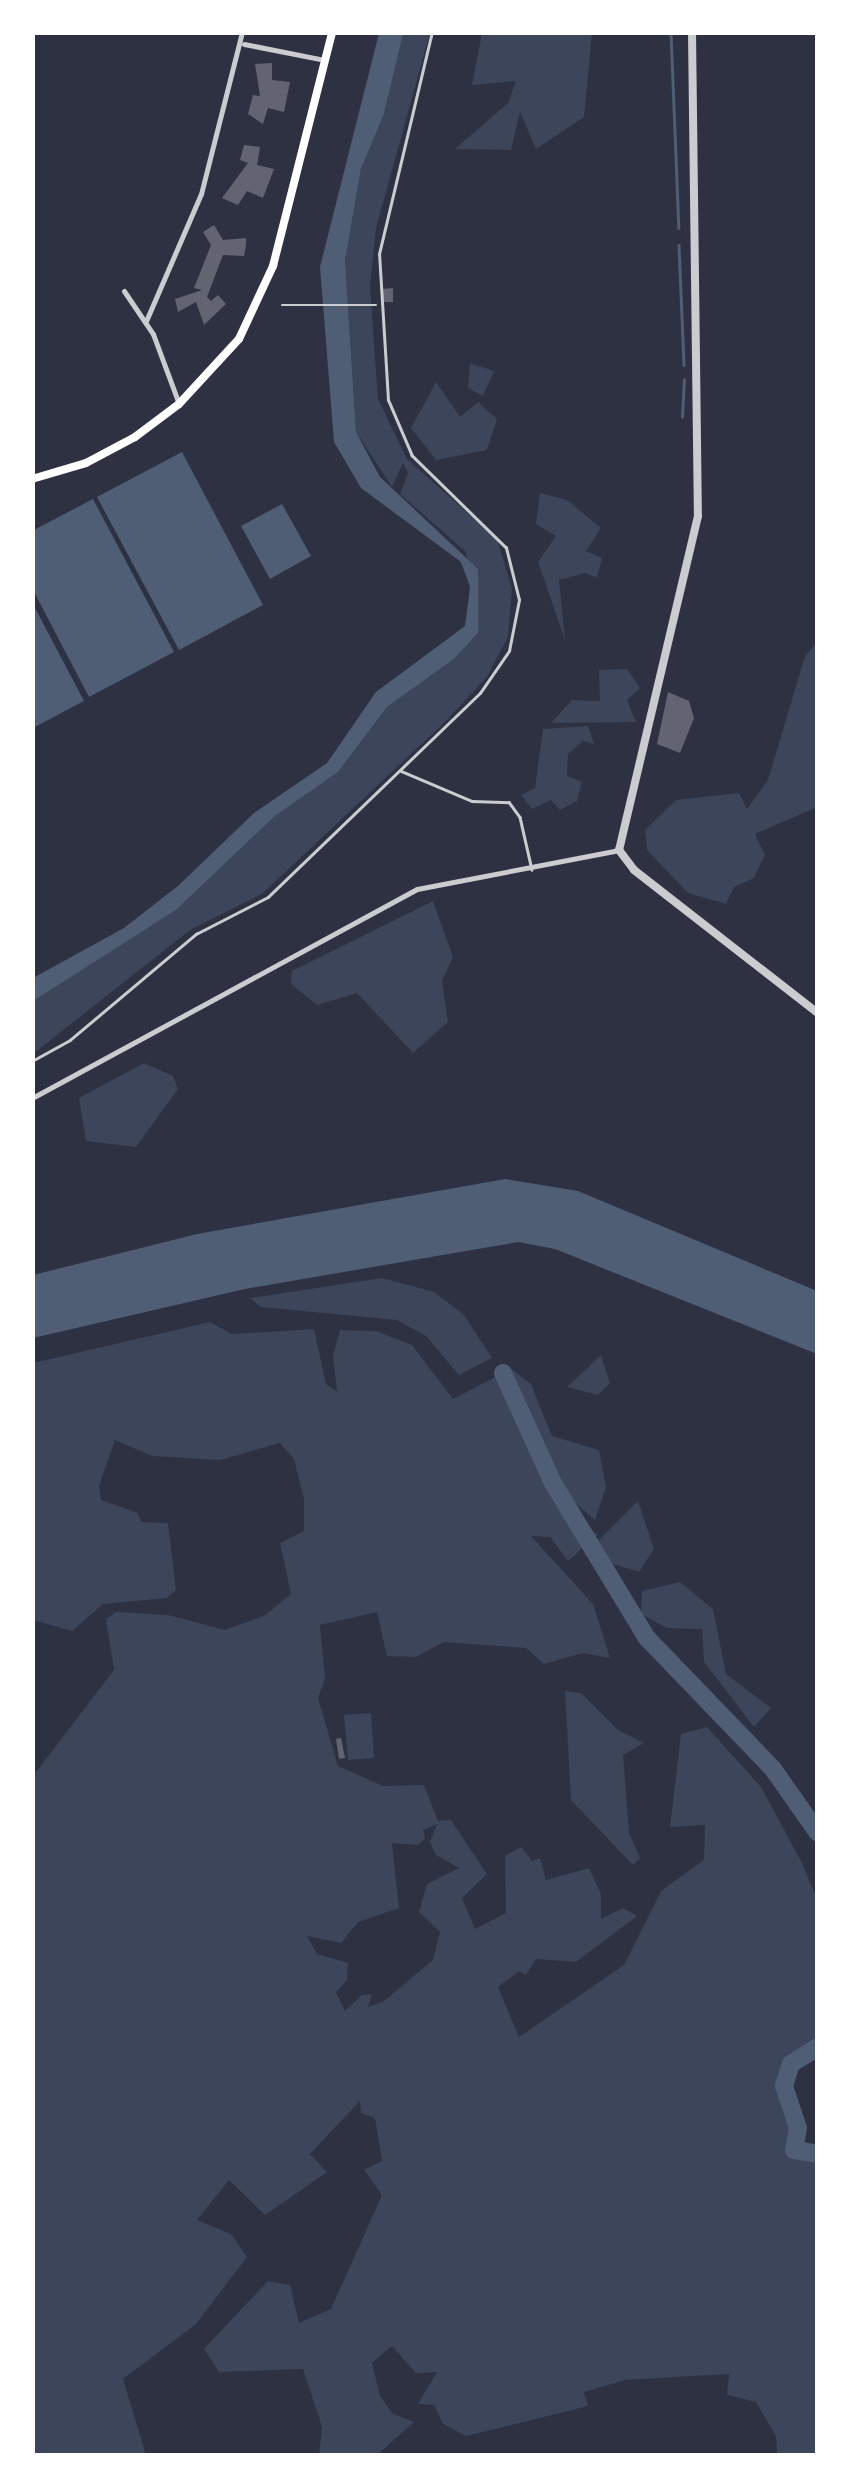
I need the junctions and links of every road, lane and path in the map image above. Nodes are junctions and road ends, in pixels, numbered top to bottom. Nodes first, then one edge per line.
1 (242, 32) edge
2 (332, 32) edge
3 (432, 32) edge
4 (692, 32) edge
5 (244, 44) junction
6 (326, 60) junction
7 (124, 291) dead end
8 (282, 304) dead end
9 (378, 305) junction
10 (146, 321) junction
11 (179, 404) junction
12 (32, 479) edge
13 (399, 771) junction
14 (619, 850) junction
15 (532, 870) junction
16 (818, 1012) edge
17 (32, 1061) edge
18 (32, 1098) edge

1 - 5 street
2 - 6 main road
3 - 9 lane
4 - 14 street
5 - 6 street
5 - 10 street
6 - 11 main road
7 - 10 street
8 - 9 lane
9 - 13 lane
10 - 11 street
11 - 12 main road
13 - 15 lane
13 - 17 lane
14 - 15 street
14 - 16 street
15 - 18 street

